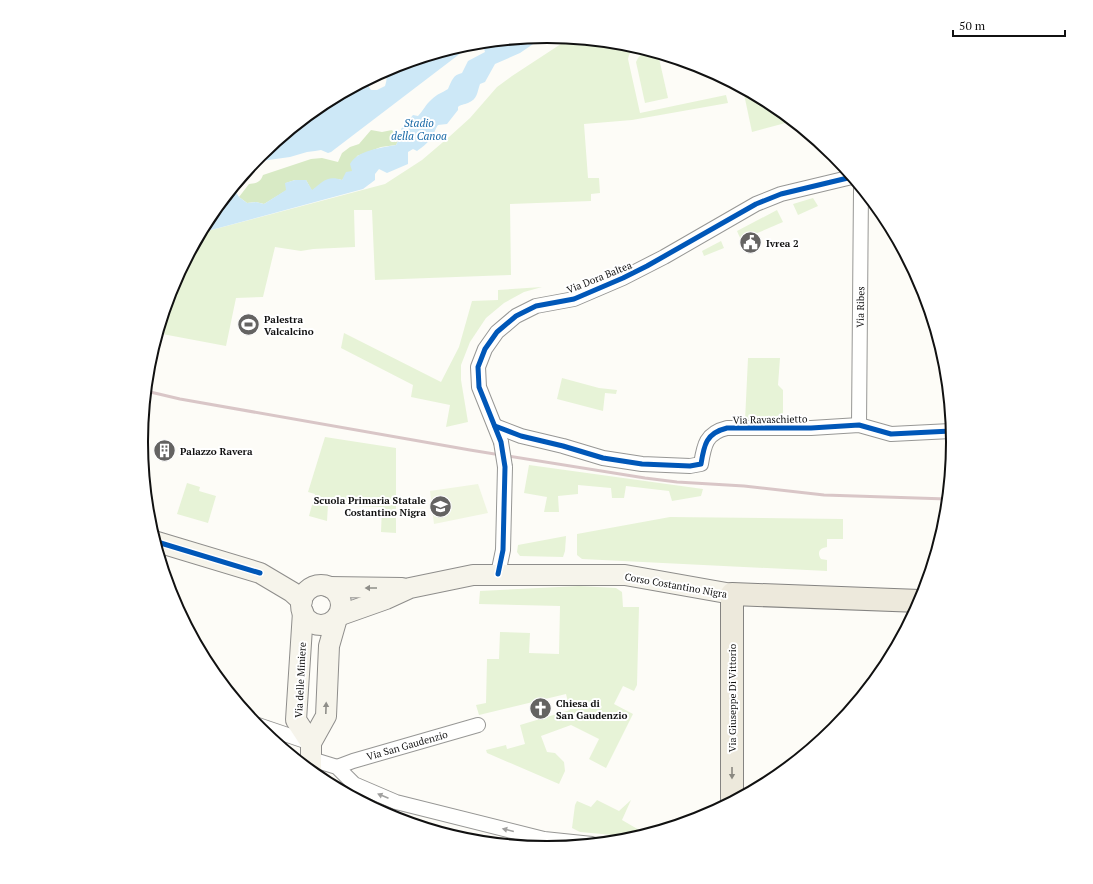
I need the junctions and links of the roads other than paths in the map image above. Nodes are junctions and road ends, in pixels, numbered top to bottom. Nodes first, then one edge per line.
1 (846, 179) edge
2 (861, 197) edge
3 (859, 425) junction
4 (495, 426) junction
5 (946, 431) edge
6 (161, 543) edge
7 (498, 574) junction
8 (410, 588) junction
9 (732, 594) junction
10 (312, 597) junction
11 (912, 601) edge
12 (338, 617) junction
13 (478, 725) dead end
14 (280, 739) edge
15 (311, 758) edge
16 (337, 766) junction
17 (732, 795) edge
18 (558, 841) edge

1 - 4 street, Via Dora Baltea
2 - 3 street, Via Ribes
3 - 4 street, Via Ravaschietto
3 - 5 street, Via Ravaschietto
4 - 7 street, Via Dora Baltea, bridge
6 - 10 main road, Corso Costantino Nigra
7 - 8 main road, Corso Costantino Nigra
7 - 9 main road, Corso Costantino Nigra
8 -> 10 main road, Corso Costantino Nigra
8 - 12 main road, Corso Costantino Nigra
9 - 11 main road, Corso Costantino Nigra
9 -> 17 main road, Via Giuseppe Di Vittorio
10 - 12 main road
10 - 12 main road, Corso Costantino Nigra
10 - 15 main road, Via delle Miniere
15 -> 12 main road
13 - 16 street, Via San Gaudenzio
14 - 15 street
15 - 16 street
18 -> 16 street

